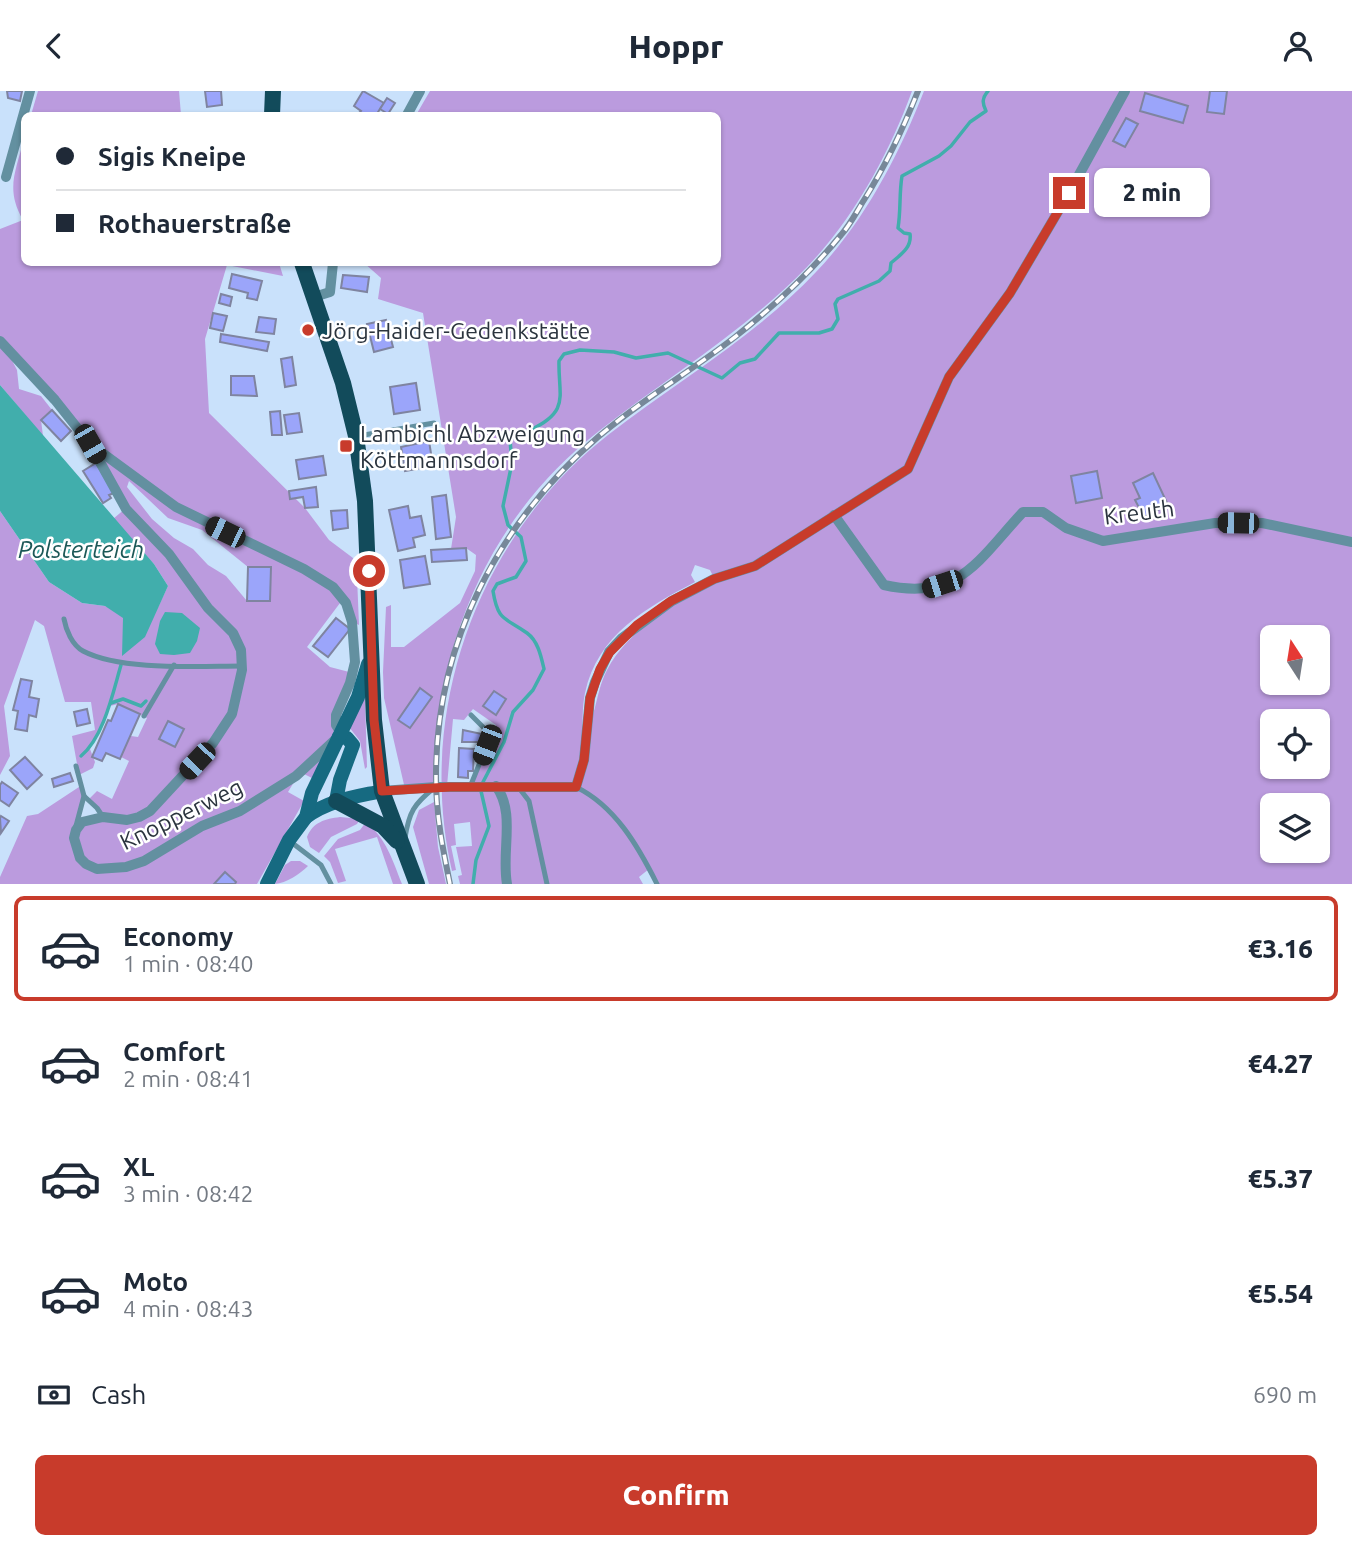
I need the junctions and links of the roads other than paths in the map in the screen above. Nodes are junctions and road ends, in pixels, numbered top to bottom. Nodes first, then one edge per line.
1 (30, 91) edge
2 (273, 91) edge
3 (421, 91) edge
4 (1125, 91) edge
5 (24, 112) edge
6 (272, 112) edge
7 (409, 112) edge
8 (21, 123) edge
9 (6, 177) dead end
10 (304, 266) edge
11 (332, 266) edge
12 (322, 294) junction
13 (0, 341) edge
14 (434, 423) dead end
15 (356, 436) junction
16 (90, 444) junction
17 (834, 515) junction
18 (1352, 542) edge
19 (64, 619) dead end
20 (371, 645) junction
21 (174, 665) junction
22 (242, 666) junction
23 (471, 715) dead end
24 (144, 716) dead end
25 (340, 735) junction
26 (76, 766) dead end
27 (496, 786) junction
28 (516, 786) junction
29 (441, 787) junction
30 (470, 787) junction
31 (576, 787) junction
32 (382, 791) junction
33 (84, 796) junction
34 (337, 801) junction
35 (103, 817) junction
36 (306, 817) junction
37 (76, 829) junction
38 (289, 840) junction
39 (409, 862) junction
40 (267, 884) edge
41 (331, 884) edge
42 (417, 884) edge
43 (507, 884) edge
44 (547, 884) edge
45 (657, 884) edge

1 - 5 street
2 - 6 main road
3 - 7 street
4 - 17 street
8 - 9 street
10 - 12 main road
11 - 12 street
12 - 15 main road
13 - 16 street
14 - 15 lane
15 - 20 main road
16 - 22 street, Knopperweg
16 - 25 street
17 - 18 street, Kreuth
17 - 31 street
19 - 21 lane
20 - 25 main road
20 - 32 main road
21 - 22 lane
21 - 24 lane
22 - 35 street, Knopperweg
23 - 30 lane
25 - 34 main road
25 - 36 main road
25 - 37 street, Knopperweg
26 - 33 lane
27 - 28 street
27 - 30 street
27 - 43 street
28 - 31 street
28 - 44 lane
29 - 30 street
29 - 32 street
29 - 39 lane
31 - 45 lane
32 - 34 main road
32 - 39 main road
33 - 35 lane
33 - 37 lane
34 - 36 main road
34 - 39 main road
35 - 37 street, Knopperweg
36 - 38 main road
38 - 40 main road
38 - 41 lane
39 - 42 main road

